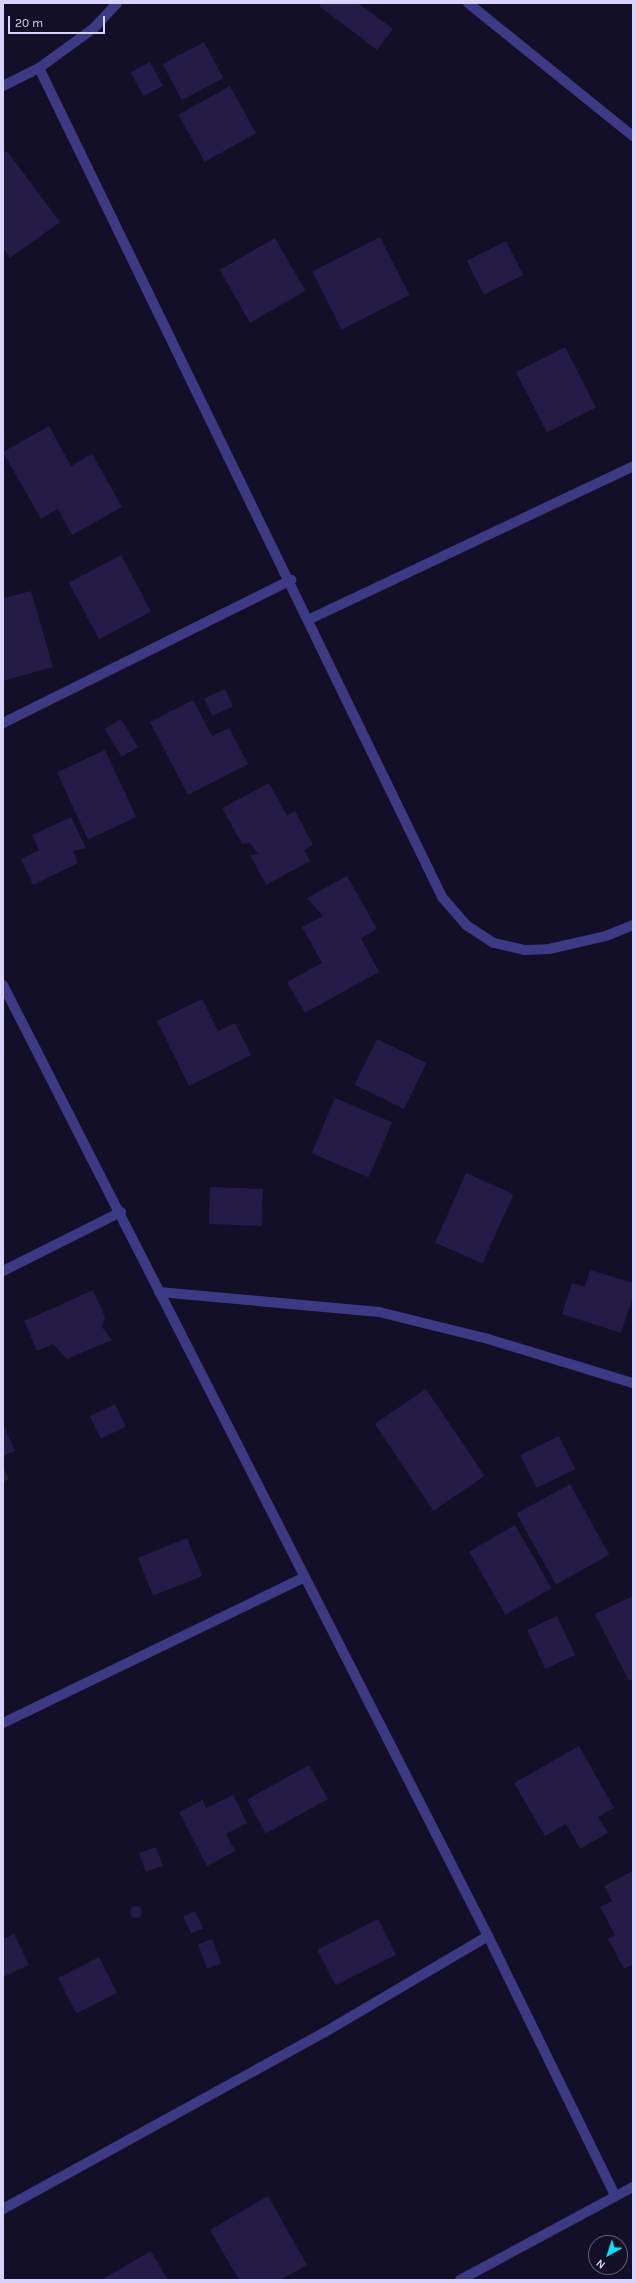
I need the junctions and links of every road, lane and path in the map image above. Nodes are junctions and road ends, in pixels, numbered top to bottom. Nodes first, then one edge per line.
1 (117, 3) edge
2 (468, 3) edge
3 (39, 68) junction
4 (3, 86) edge
5 (633, 136) edge
6 (633, 466) edge
7 (291, 580) junction
8 (310, 619) junction
9 (3, 723) edge
10 (633, 924) edge
11 (3, 985) edge
12 (121, 1212) junction
13 (3, 1272) edge
14 (159, 1292) junction
15 (633, 1383) edge
16 (303, 1578) junction
17 (3, 1723) edge
18 (488, 1936) junction
19 (633, 2187) edge
20 (615, 2195) junction
21 (3, 2209) edge
22 (460, 2280) edge

1 - 3 street
2 - 5 street
3 - 4 street
3 - 7 street
6 - 8 street
7 - 8 street
7 - 9 street
8 - 10 street
11 - 12 street
12 - 13 street
12 - 14 street
14 - 15 street
14 - 16 street
16 - 17 street
16 - 18 street
18 - 20 street
18 - 21 street
19 - 20 street
20 - 22 street

